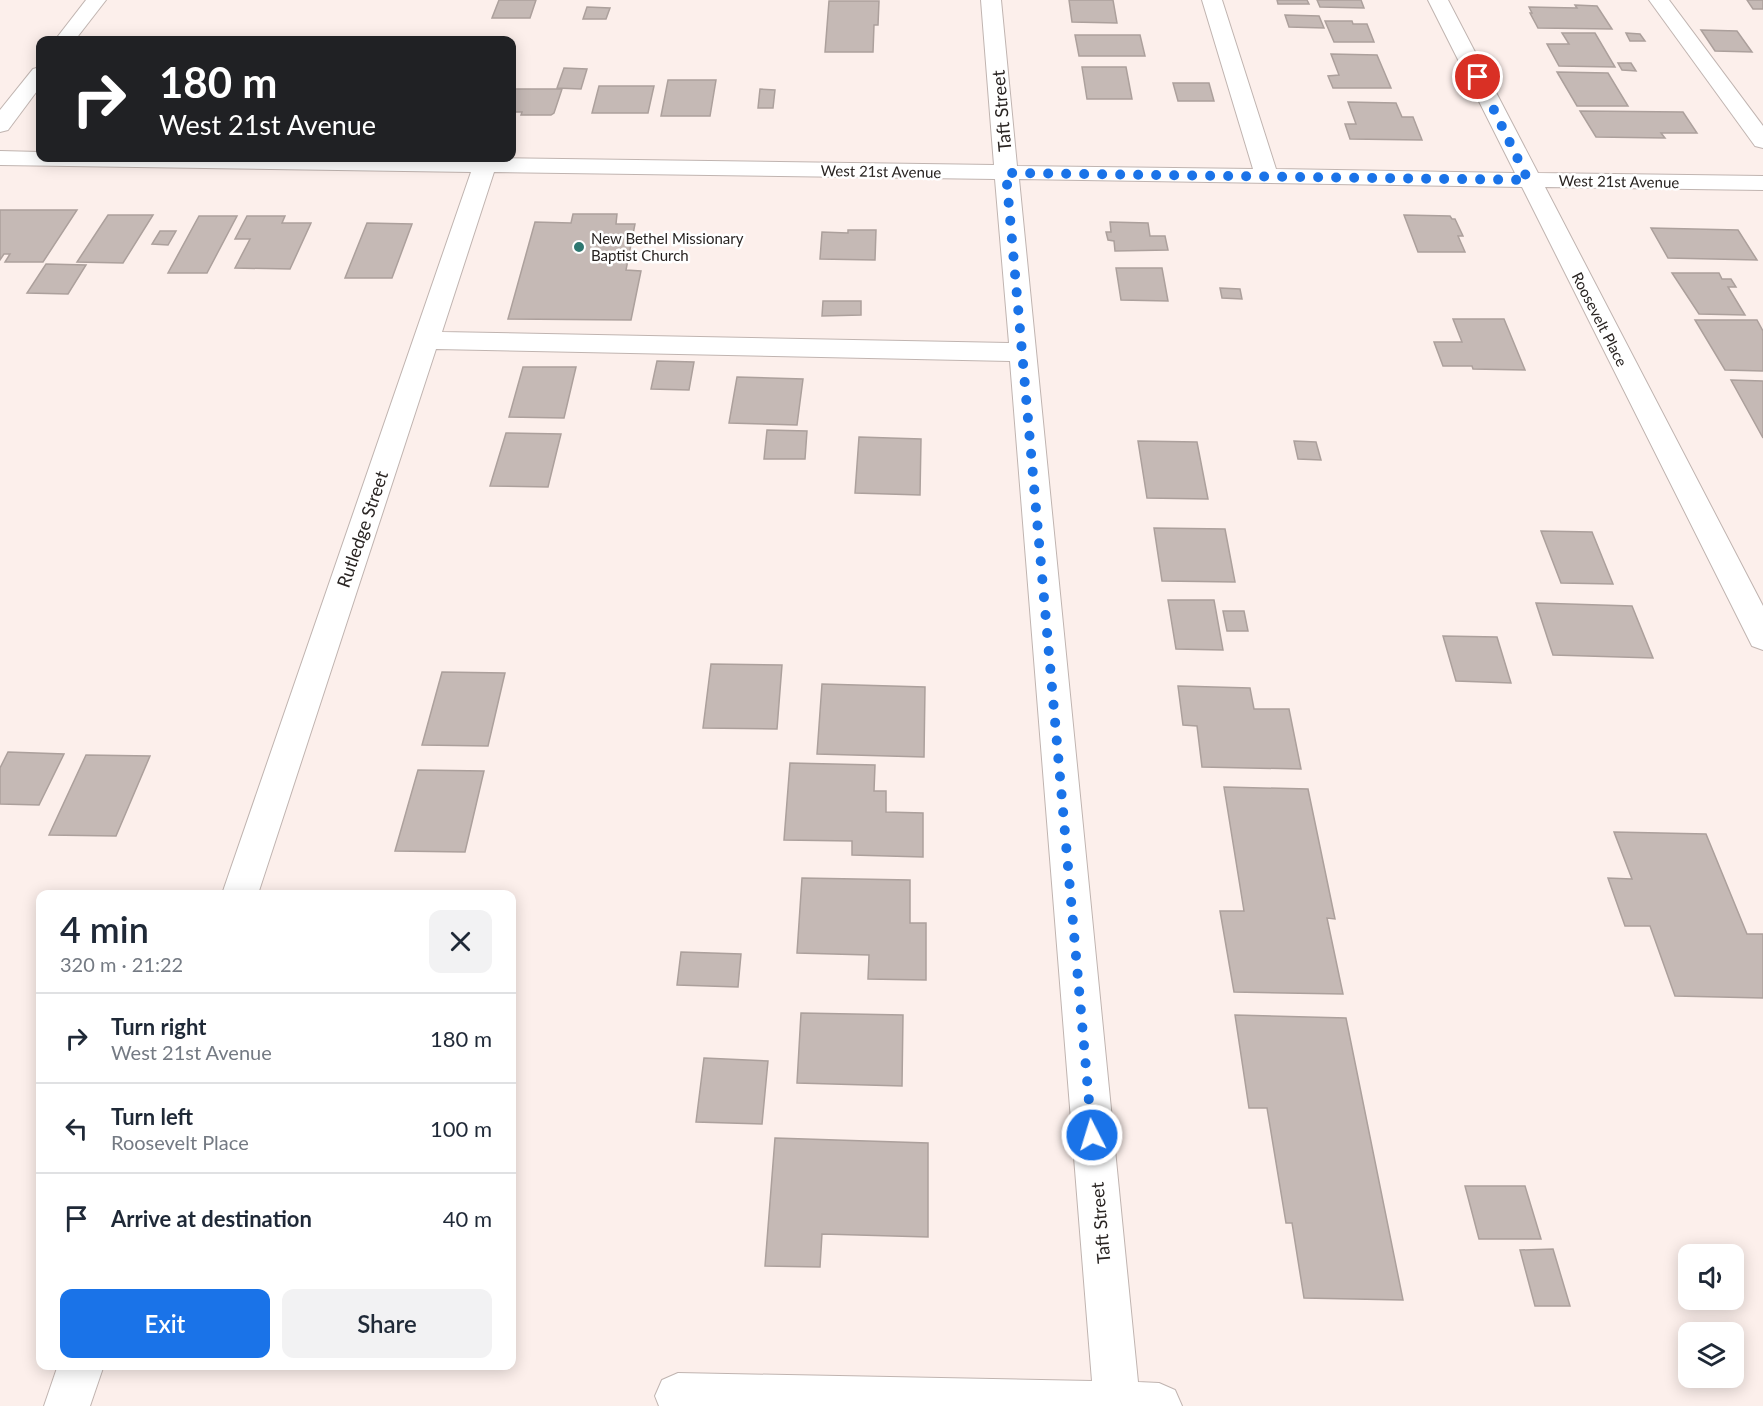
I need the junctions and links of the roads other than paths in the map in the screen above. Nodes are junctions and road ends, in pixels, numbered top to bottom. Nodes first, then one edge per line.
1 (96, 0) edge
2 (991, 0) edge
3 (1212, 0) edge
4 (1438, 0) edge
5 (1659, 0) edge
6 (68, 36) edge
7 (36, 78) edge
8 (0, 125) edge
9 (1763, 141) edge
10 (0, 158) edge
11 (36, 158) edge
12 (323, 162) edge
13 (485, 164) junction
14 (1006, 173) junction
15 (1267, 176) junction
16 (1528, 180) junction
17 (1763, 183) edge
18 (426, 340) junction
19 (1022, 352) junction
20 (1763, 637) edge
21 (241, 890) edge
22 (79, 1370) edge
23 (678, 1396) dead end
24 (68, 1406) edge
25 (1131, 1406) edge

1 - 6 street
2 - 14 street, Taft Street
3 - 15 street
4 - 16 street, Roosevelt Place
5 - 9 street
7 - 8 street
10 - 11 street, West 21st Avenue
12 - 13 street, West 21st Avenue
13 - 14 street, West 21st Avenue
13 - 18 street, Rutledge Street
14 - 15 street, West 21st Avenue
14 - 19 street, Taft Street
15 - 16 street, West 21st Avenue
16 - 17 street, West 21st Avenue
16 - 20 street, Roosevelt Place
18 - 19 street
18 - 21 street, Rutledge Street
19 - 25 street, Taft Street
22 - 24 street
23 - 25 street

